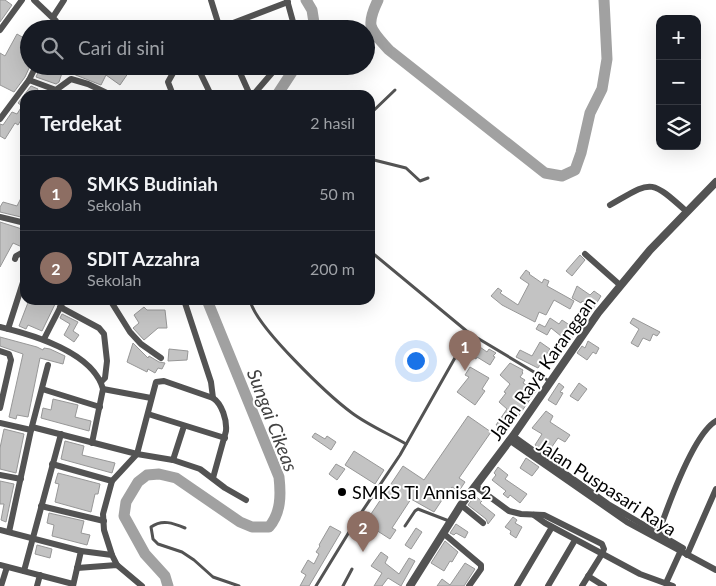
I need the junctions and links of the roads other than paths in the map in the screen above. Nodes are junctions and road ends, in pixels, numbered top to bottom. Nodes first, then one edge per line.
1 (22, 0) edge
2 (34, 0) edge
3 (64, 0) edge
4 (211, 0) edge
5 (287, 1) edge
6 (53, 17) junction
7 (55, 20) edge
8 (217, 20) edge
9 (242, 20) edge
10 (292, 20) edge
11 (0, 30) edge
12 (32, 75) edge
13 (172, 75) edge
14 (201, 75) edge
15 (242, 75) edge
16 (270, 75) edge
17 (29, 80) junction
18 (22, 90) edge
19 (56, 90) edge
20 (56, 90) edge
21 (101, 90) edge
22 (172, 90) edge
23 (209, 90) edge
24 (249, 90) edge
25 (256, 90) edge
26 (395, 90) dead end
27 (20, 92) edge
28 (375, 109) edge
29 (0, 119) edge
30 (375, 160) edge
31 (428, 178) dead end
32 (716, 182) edge
33 (610, 206) dead end
34 (686, 211) junction
35 (0, 217) edge
36 (20, 222) edge
37 (20, 254) edge
38 (585, 254) dead end
39 (375, 255) edge
40 (15, 259) dead end
41 (620, 285) junction
42 (20, 292) edge
43 (113, 305) edge
44 (186, 305) edge
45 (252, 305) edge
46 (60, 307) joint
47 (0, 327) edge
48 (8, 329) junction
49 (469, 333) junction
50 (44, 340) junction
51 (0, 351) edge
52 (161, 358) dead end
53 (48, 365) dead end
54 (550, 381) junction
55 (102, 386) junction
56 (42, 389) junction
57 (151, 398) junction
58 (213, 398) junction
59 (100, 407) junction
60 (0, 408) edge
61 (148, 414) junction
62 (716, 421) edge
63 (0, 423) edge
64 (184, 426) junction
65 (32, 429) junction
66 (61, 434) junction
67 (225, 438) junction
68 (511, 438) junction
69 (92, 443) junction
70 (406, 444) junction
71 (137, 454) junction
72 (173, 460) junction
73 (52, 464) junction
74 (0, 474) edge
75 (213, 478) junction
76 (21, 479) junction
77 (112, 481) junction
78 (475, 486) junction
79 (716, 489) edge
80 (716, 498) edge
81 (246, 500) dead end
82 (461, 505) junction
83 (41, 506) junction
84 (534, 515) junction
85 (104, 521) junction
86 (450, 522) junction
87 (483, 523) dead end
88 (405, 526) dead end
89 (552, 527) junction
90 (185, 528) dead end
91 (0, 530) edge
92 (8, 532) junction
93 (443, 532) junction
94 (657, 536) junction
95 (32, 538) junction
96 (575, 540) junction
97 (81, 551) junction
98 (687, 553) junction
99 (602, 554) junction
100 (112, 555) junction
101 (0, 565) edge
102 (117, 565) junction
103 (716, 565) edge
104 (7, 567) junction
105 (77, 568) junction
106 (352, 569) dead end
107 (716, 570) edge
108 (24, 571) junction
109 (40, 575) junction
110 (588, 576) junction
111 (73, 585) edge
112 (669, 585) edge
113 (1, 586) edge
114 (37, 586) edge
115 (142, 586) edge
116 (239, 586) edge
117 (316, 586) edge
118 (343, 586) edge
119 (410, 586) edge
120 (469, 586) edge
121 (517, 586) edge
122 (548, 586) edge
123 (582, 586) edge
124 (604, 586) edge

1 - 11 street
2 - 6 street
3 - 6 street
4 - 8 street
5 - 9 street
5 - 10 street
6 - 7 street
12 - 17 street
13 - 22 street
14 - 23 street
15 - 24 street
16 - 25 street
17 - 18 street
17 - 20 street
19 - 21 street
26 - 28 lane
27 - 29 street
30 - 31 lane
32 - 34 street, Jalan Raya Karanggan
33 - 34 street
34 - 41 street, Jalan Raya Karanggan
35 - 36 street
37 - 40 street
38 - 41 street
39 - 49 lane
41 - 54 street, Jalan Raya Karanggan
42 - 48 street
43 - 52 street
44 - 58 street
45 - 70 lane
46 - 50 street
46 - 55 street
47 - 48 street
48 - 50 street
49 - 54 lane
49 - 70 lane
50 - 55 street
51 - 60 street
53 - 56 street
54 - 68 street, Jalan Raya Karanggan
55 - 57 street
55 - 59 street
56 - 59 street
56 - 65 street
57 - 58 street
57 - 61 street
58 - 67 street
59 - 69 street
61 - 64 street
61 - 71 street
62 - 94 street
63 - 65 street
64 - 67 street
64 - 72 street
65 - 66 street
65 - 76 street
66 - 69 street
66 - 73 street
67 - 75 street
68 - 78 street, Jalan Raya Karanggan
68 - 94 street, Jalan Puspasari Raya
69 - 71 street
70 - 117 lane
71 - 72 street
71 - 77 street
72 - 75 street
73 - 77 street
73 - 83 street
74 - 76 street
75 - 81 street
76 - 92 street
77 - 85 street
78 - 82 street, Jalan Raya Karanggan
78 - 84 street
79 - 98 street
80 - 98 street
82 - 86 street, Jalan Raya Karanggan
82 - 87 street
83 - 85 street
83 - 95 street
84 - 89 street
84 - 99 street
85 - 100 street
86 - 88 lane
86 - 93 street, Jalan Raya Karanggan
89 - 96 street
89 - 121 street
90 - 116 lane
91 - 92 street
92 - 95 street
93 - 119 street, Jalan Raya Karanggan
93 - 120 street
94 - 98 street, Jalan Puspasari Raya
95 - 97 street
95 - 108 street
96 - 99 street
96 - 122 street
97 - 100 street
97 - 105 street
98 - 103 street, Jalan Puspasari Raya
98 - 107 street, Jalan Puspasari Raya
98 - 112 street
99 - 110 street
99 - 112 street
100 - 102 street
101 - 104 street
102 - 105 street
102 - 115 street
104 - 108 street
104 - 113 street
105 - 111 street
106 - 118 lane
108 - 109 street
109 - 111 street
109 - 114 street
110 - 123 street
110 - 124 street

